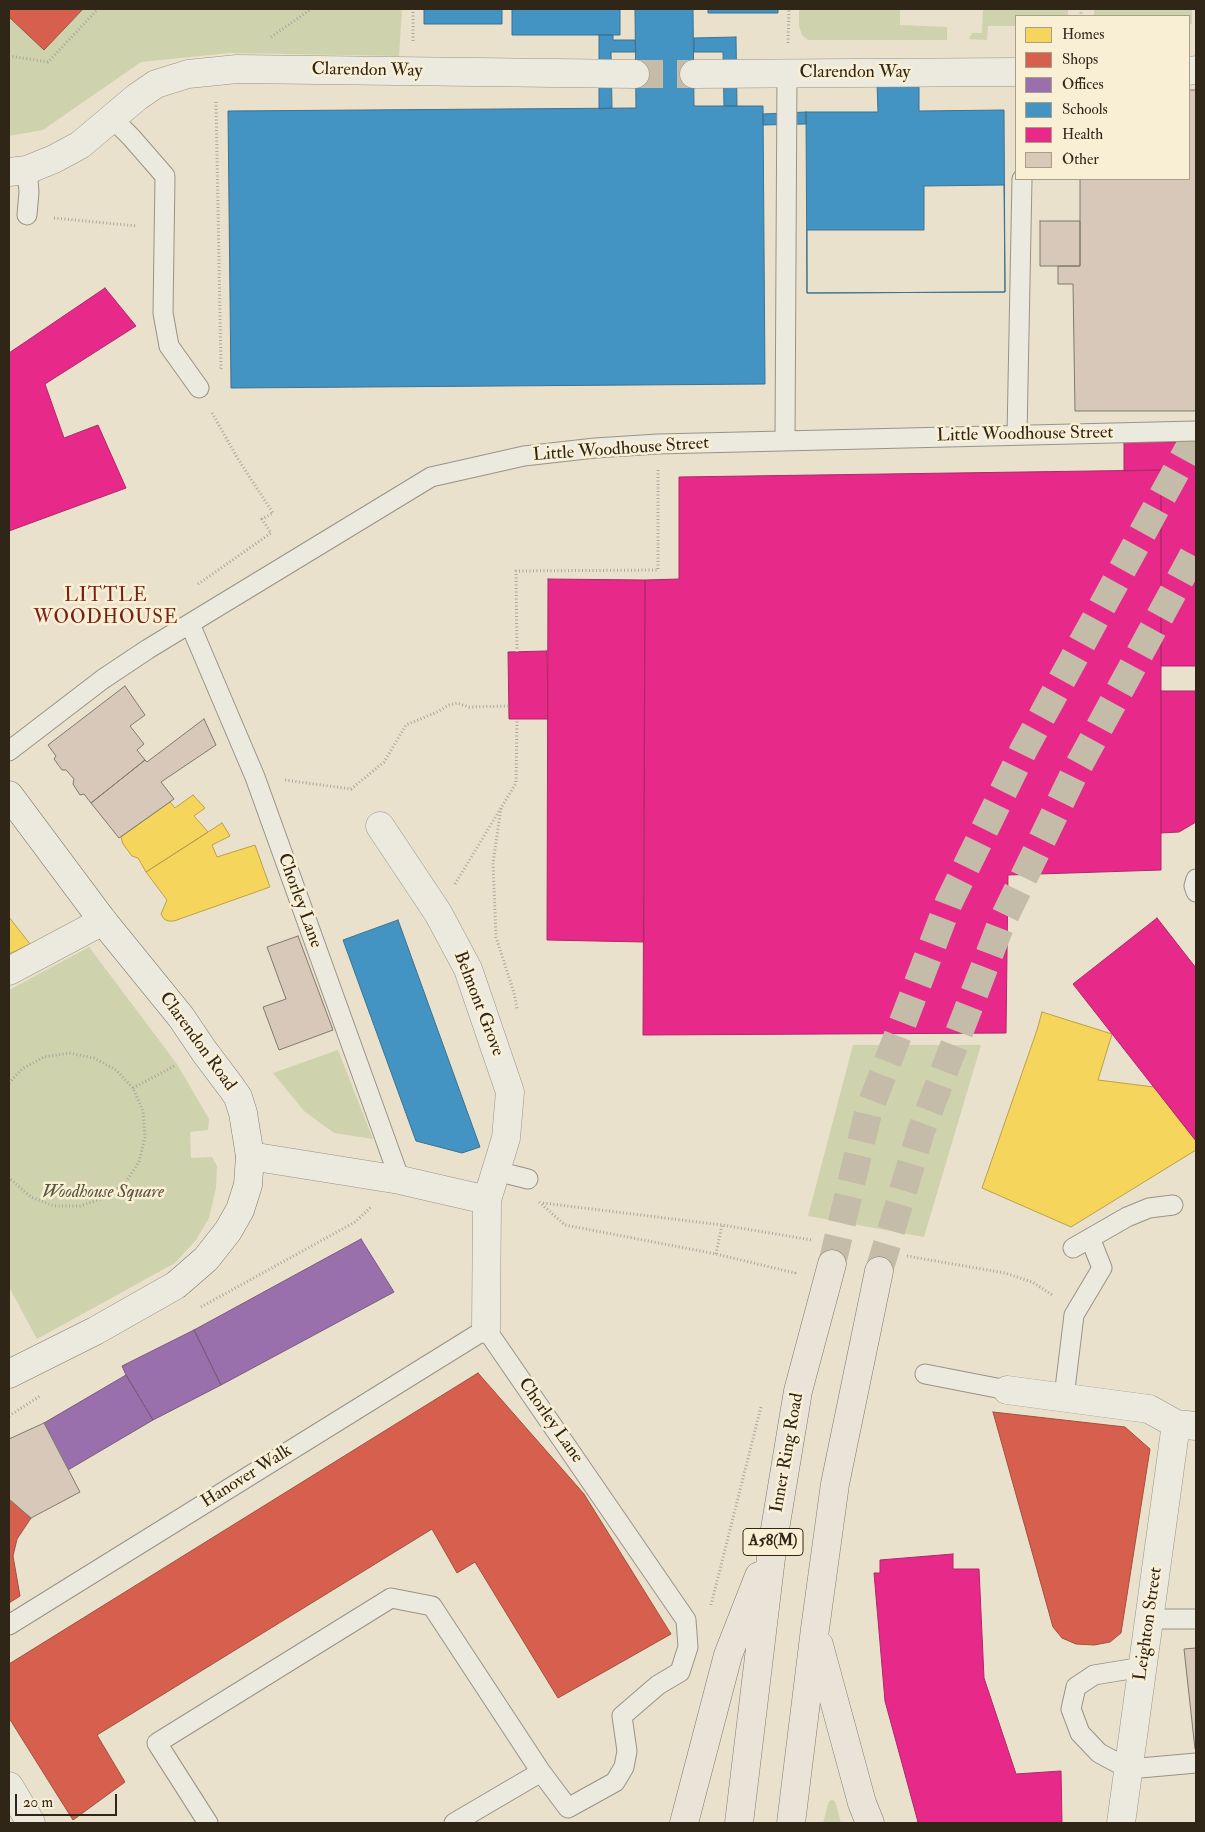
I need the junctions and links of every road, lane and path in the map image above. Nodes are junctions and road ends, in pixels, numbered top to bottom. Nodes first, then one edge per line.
1 (98, 9) edge
2 (9, 56) edge
3 (1015, 72) edge
4 (787, 73) junction
5 (636, 74) tunnel mouth
6 (694, 74) tunnel mouth
7 (216, 98) dead end
8 (113, 119) junction
9 (18, 171) edge
10 (1022, 180) edge
11 (27, 215) joint
12 (165, 229) junction
13 (199, 388) junction
14 (1196, 431) edge
15 (1017, 435) junction
16 (785, 440) junction
17 (658, 477) dead end
18 (190, 589) dead end
19 (190, 624) junction
20 (516, 652) dead end
21 (509, 706) dead end
22 (516, 719) dead end
23 (9, 751) edge
24 (255, 777) junction
25 (9, 795) edge
26 (380, 826) dead end
27 (438, 913) junction
28 (103, 921) junction
29 (9, 972) edge
30 (204, 1051) junction
31 (9, 1083) edge
32 (133, 1088) junction
33 (250, 1156) junction
34 (496, 1171) junction
35 (9, 1178) edge
36 (528, 1179) dead end
37 (400, 1180) junction
38 (487, 1200) junction
39 (539, 1202) junction
40 (1173, 1205) dead end
41 (722, 1225) junction
42 (798, 1238) dead end
43 (1090, 1238) junction
44 (1073, 1248) dead end
45 (716, 1254) junction
46 (925, 1259) dead end
47 (832, 1264) tunnel mouth
48 (880, 1270) tunnel mouth
49 (792, 1282) dead end
50 (1074, 1315) junction
51 (486, 1329) junction
52 (10, 1369) edge
53 (924, 1374) dead end
54 (1007, 1390) joint
55 (1064, 1397) junction
56 (761, 1407) dead end
57 (1186, 1425) edge
58 (773, 1541) junction
59 (711, 1608) dead end
60 (1149, 1619) junction
61 (1196, 1619) edge
62 (9, 1625) edge
63 (815, 1629) junction
64 (1143, 1667) junction
65 (1196, 1763) edge
66 (1128, 1769) junction
67 (541, 1772) junction
68 (9, 1786) edge
69 (31, 1823) edge
70 (208, 1823) edge
71 (454, 1823) edge
72 (684, 1823) edge
73 (739, 1823) edge
74 (791, 1823) edge
75 (870, 1823) edge
76 (1121, 1823) edge

1 - 2 path
3 - 4 street, Clarendon Way
4 - 6 street, Clarendon Way
4 - 16 lane
5 - 8 street, Clarendon Way
7 - 13 path
8 - 9 street, Clarendon Way
8 - 12 lane
9 - 11 lane
10 - 15 lane
11 - 12 path
12 - 13 lane
13 - 18 path
14 - 15 lane, Little Woodhouse Street
15 - 16 lane, Little Woodhouse Street
16 - 19 lane, Little Woodhouse Street
17 - 20 path
19 - 23 lane, Little Woodhouse Street
19 - 24 lane, Chorley Lane
21 - 24 path
22 - 27 path
24 - 37 lane, Chorley Lane
25 - 28 street, Clarendon Road
26 - 27 street, Belmont Grove
27 - 34 street, Belmont Grove
28 - 29 street
28 - 30 street, Clarendon Road
30 - 32 path
30 - 33 street, Clarendon Road
31 - 32 path
32 - 35 path
33 - 37 street
33 - 52 street
34 - 36 lane
34 - 38 street, Belmont Grove
37 - 38 street
38 - 39 path
38 - 51 street
39 - 41 path
39 - 45 path
40 - 43 lane
41 - 42 path
41 - 45 path
43 - 44 lane
43 - 50 lane
45 - 49 path
46 - 50 path
47 - 58 highway, Inner Ring Road / A58(M)
48 - 63 highway, A58(M)
50 - 55 lane
51 - 62 lane, Hanover Walk
51 - 67 lane, Chorley Lane
53 - 54 lane
54 - 55 street
55 - 57 street
56 - 59 path
57 - 60 street, Leighton Street
58 - 72 highway, A58(M)
58 - 73 highway, Inner Ring Road / A58(M)
60 - 61 lane
60 - 64 street, Leighton Street
63 - 74 highway, A58(M)
63 - 75 highway, A58(M)
64 - 66 street, Leighton Street
64 - 66 lane
65 - 66 lane
66 - 76 street, Leighton Street
67 - 70 lane
67 - 71 lane
68 - 69 street

